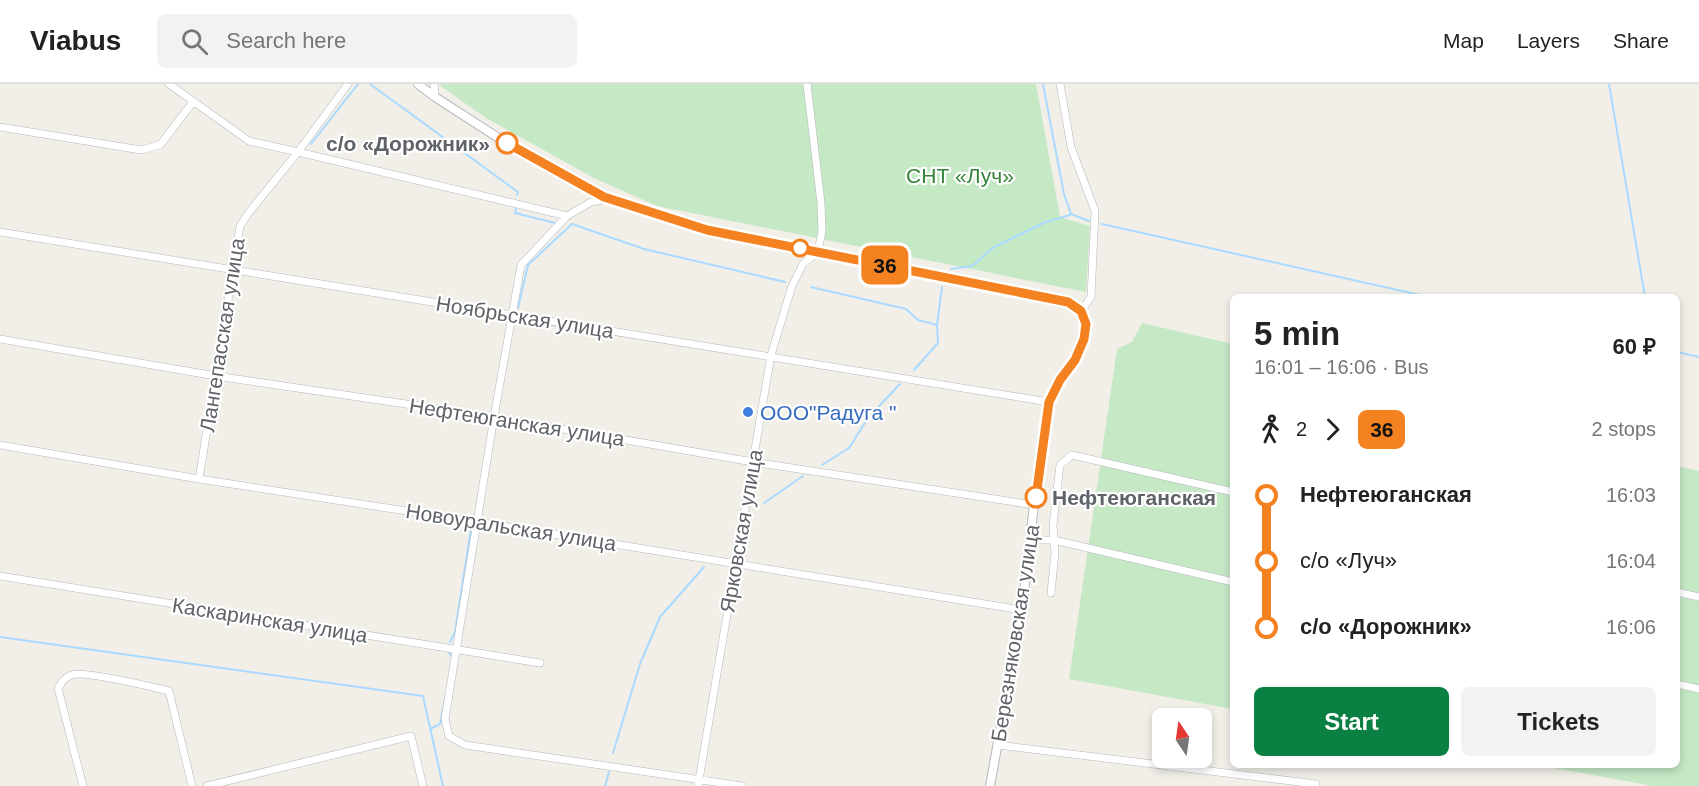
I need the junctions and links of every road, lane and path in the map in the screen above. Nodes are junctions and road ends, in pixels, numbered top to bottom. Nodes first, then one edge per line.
1 (170, 84) edge
2 (418, 84) edge
3 (434, 84) edge
4 (807, 84) edge
5 (1060, 84) edge
6 (345, 85) edge
7 (435, 97) junction
8 (193, 102) junction
9 (0, 127) edge
10 (298, 152) junction
11 (609, 199) junction
12 (567, 216) junction
13 (0, 232) edge
14 (818, 252) junction
15 (233, 270) junction
16 (1081, 311) junction
17 (511, 315) junction
18 (0, 339) edge
19 (771, 355) junction
20 (216, 376) junction
21 (1049, 402) junction
22 (494, 417) junction
23 (0, 445) edge
24 (753, 462) junction
25 (199, 479) junction
26 (1230, 491) edge
27 (1034, 505) junction
28 (478, 522) junction
29 (1030, 540) junction
30 (1054, 540) junction
31 (736, 563) junction
32 (0, 576) edge
33 (1230, 581) edge
34 (1051, 593) dead end
35 (1680, 593) edge
36 (1699, 597) edge
37 (1022, 610) junction
38 (457, 650) junction
39 (540, 663) dead end
40 (1680, 685) edge
41 (1699, 689) edge
42 (998, 745) junction
43 (699, 782) edge
44 (1316, 784) dead end
45 (83, 786) edge
46 (192, 786) edge
47 (207, 786) edge
48 (423, 786) edge
49 (742, 786) edge
50 (990, 786) edge

1 - 8 street
2 - 7 street
3 - 7 street
4 - 14 street
5 - 16 street
6 - 10 street, Лангепасская улица
7 - 11 street
8 - 9 street
8 - 10 street
10 - 12 street
10 - 15 street, Лангепасская улица
11 - 12 street
11 - 14 street
12 - 17 street
13 - 15 street, Ноябрьская улица
14 - 16 street
14 - 19 street, Ярковская улица
15 - 17 street, Ноябрьская улица
15 - 20 street, Лангепасская улица
16 - 21 street, Березняковская улица
17 - 19 street, Ноябрьская улица
17 - 22 street
18 - 20 street, Нефтеюганская улица
19 - 21 street, Ноябрьская улица
19 - 24 street, Ярковская улица
20 - 22 street, Нефтеюганская улица
20 - 25 street, Лангепасская улица
21 - 27 street, Березняковская улица
22 - 24 street, Нефтеюганская улица
22 - 28 street
23 - 25 street, Новоуральская улица
24 - 27 street, Нефтеюганская улица
24 - 31 street, Ярковская улица
25 - 28 street, Новоуральская улица
26 - 30 street
27 - 29 street, Березняковская улица
28 - 31 street, Новоуральская улица
28 - 38 street
29 - 30 street
29 - 37 street, Березняковская улица
30 - 33 street
30 - 34 street
31 - 37 street, Новоуральская улица
31 - 43 street, Ярковская улица
32 - 38 street, Каскаринская улица
35 - 36 street
37 - 42 street, Березняковская улица
38 - 39 street, Каскаринская улица
38 - 43 street
40 - 41 street
42 - 44 street
42 - 50 street, Березняковская улица
43 - 49 street
45 - 46 street
47 - 48 street

